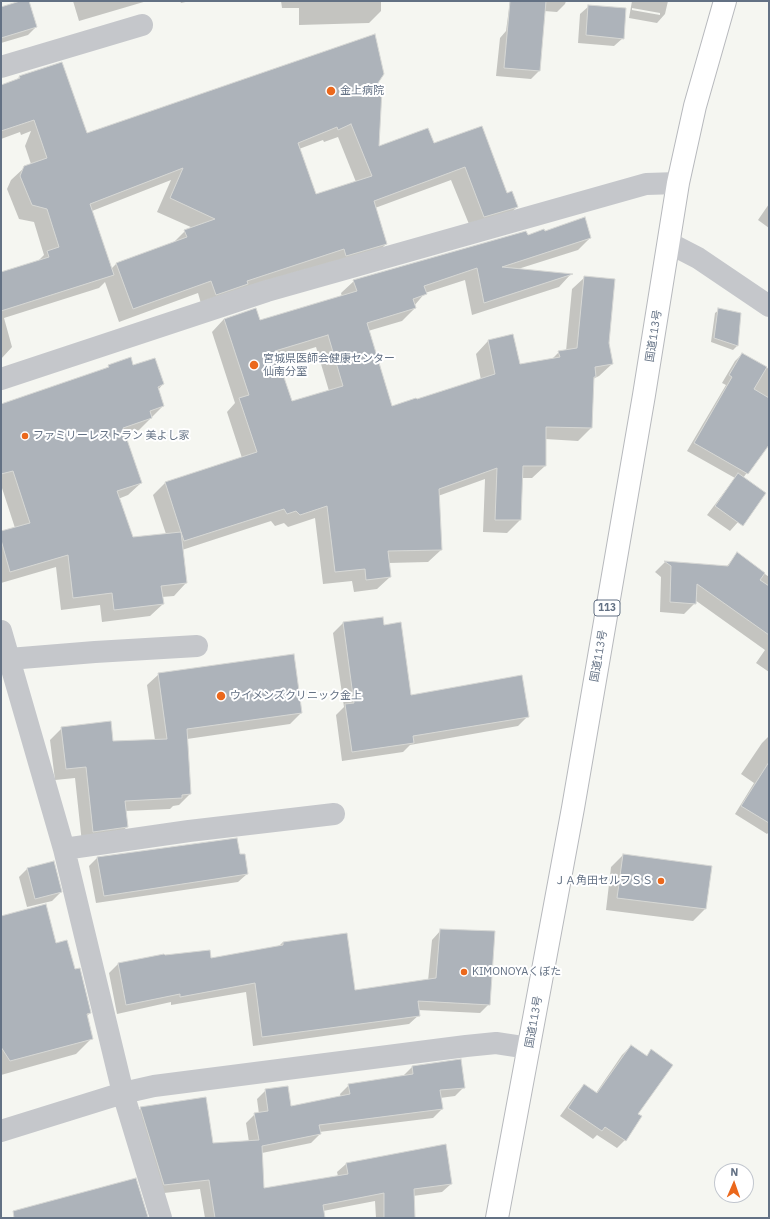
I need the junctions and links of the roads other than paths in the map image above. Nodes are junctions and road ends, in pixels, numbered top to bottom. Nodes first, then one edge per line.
1 (724, 1) edge
2 (142, 25) dead end
3 (1, 67) edge
4 (678, 183) junction
5 (669, 243) junction
6 (769, 306) edge
7 (1, 379) edge
8 (1, 631) edge
9 (197, 646) dead end
10 (9, 659) junction
11 (334, 814) dead end
12 (64, 849) junction
13 (529, 1048) junction
14 (123, 1093) junction
15 (1, 1130) edge
16 (161, 1218) edge
17 (497, 1218) edge

1 - 4 highway, 国道113号 / 113
2 - 3 street
4 - 5 highway, 国道113号 / 113
4 - 7 street
5 - 6 street
5 - 13 highway, 国道113号 / 113
8 - 10 street
9 - 10 street
10 - 12 street
11 - 12 street
12 - 14 street
13 - 14 street
13 - 17 highway, 国道113号 / 113
14 - 15 street
14 - 16 street

